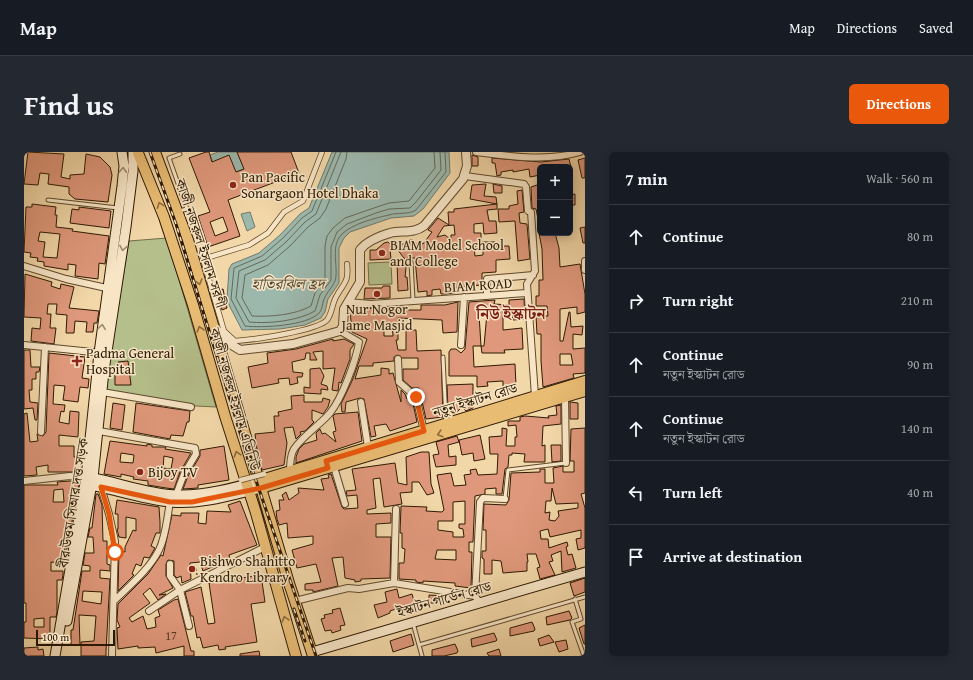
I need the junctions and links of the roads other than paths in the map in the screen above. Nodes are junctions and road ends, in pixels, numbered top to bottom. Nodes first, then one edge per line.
1 (122, 152) edge
2 (184, 152) edge
3 (322, 152) edge
4 (466, 152) edge
5 (476, 152) edge
6 (580, 152) edge
7 (136, 153) edge
8 (180, 153) edge
9 (156, 154) edge
10 (502, 154) edge
11 (465, 176) junction
12 (48, 200) dead end
13 (122, 211) junction
14 (178, 212) junction
15 (585, 261) edge
16 (411, 262) dead end
17 (347, 264) dead end
18 (24, 266) edge
19 (585, 270) edge
20 (533, 276) junction
21 (112, 290) junction
22 (527, 293) junction
23 (487, 295) junction
24 (464, 297) junction
25 (350, 299) junction
26 (413, 300) junction
27 (212, 325) junction
28 (340, 331) junction
29 (24, 345) edge
30 (461, 345) dead end
31 (45, 347) junction
32 (102, 353) junction
33 (443, 357) dead end
34 (398, 359) dead end
35 (585, 381) edge
36 (585, 387) edge
37 (585, 391) edge
38 (102, 392) junction
39 (565, 397) junction
40 (361, 402) dead end
41 (532, 403) junction
42 (191, 407) dead end
43 (514, 408) junction
44 (446, 424) junction
45 (458, 425) junction
46 (99, 431) junction
47 (424, 431) junction
48 (41, 432) dead end
49 (398, 443) junction
50 (368, 448) junction
51 (566, 463) joint
52 (330, 465) junction
53 (290, 472) junction
54 (300, 477) junction
55 (24, 481) edge
56 (264, 481) junction
57 (91, 482) junction
58 (245, 485) junction
59 (176, 495) junction
60 (505, 499) joint
61 (170, 502) junction
62 (345, 504) dead end
63 (396, 509) dead end
64 (270, 518) junction
65 (265, 547) junction
66 (170, 564) dead end
67 (585, 572) edge
68 (394, 583) junction
69 (180, 590) junction
70 (585, 596) edge
71 (477, 599) junction
72 (575, 599) junction
73 (114, 601) junction
74 (295, 601) junction
75 (149, 611) dead end
76 (413, 622) junction
77 (188, 626) dead end
78 (419, 645) junction
79 (312, 654) edge
80 (55, 656) edge
81 (61, 656) edge
82 (112, 656) edge
83 (296, 656) edge
84 (422, 656) edge
85 (584, 656) edge

13 -> 1 main road, বীর উত্তম সিআর দত্ত সড়ক
2 - 8 lane
3 - 17 street
4 - 11 street
5 - 10 street
6 - 10 street
7 - 13 main road, বীর উত্তম সিআর দত্ত সড়ক
58 -> 7 main road, কাজী নজরুল ইসলাম এভিনিউ
8 - 14 lane
9 - 14 main road, কাজী নজরুল ইসলাম সরণী
11 - 20 street
11 - 25 street
12 - 13 lane
13 - 21 main road, বীর উত্তম সিআর দত্ত সড়ক
14 -> 27 main road, কাজী নজরুল ইসলাম সরণী
15 - 19 street
16 - 26 lane
18 - 21 street
20 - 22 street
20 - 23 street
21 - 32 main road, বীর উত্তম সিআর দত্ত সড়ক
22 - 23 street, BIAM ROAD
22 - 41 street, BIAM ROAD
23 - 24 street, BIAM ROAD
24 - 26 street, BIAM ROAD
24 - 30 street
25 - 26 street, BIAM ROAD
25 - 28 street
27 - 28 street
27 - 56 main road, কাজী নজরুল ইসলাম সরণী
28 - 53 street
29 - 31 street
31 - 32 street
31 - 48 street
32 - 38 main road, বীর উত্তম সিআর দত্ত সড়ক
32 - 57 main road, বীর উত্তম সিআর দত্ত সড়ক
33 - 44 lane
34 - 47 street
35 - 41 main road, নতুন ইস্কাটন রোড
36 - 41 main road
37 - 39 main road, নতুন ইস্কাটন রোড
38 - 42 street
38 - 46 main road, বীর উত্তম সিআর দত্ত সড়ক
39 - 41 main road, নতুন ইস্কাটন রোড
39 - 51 street
40 - 50 street
41 - 43 main road, নতুন ইস্কাটন রোড
41 - 43 main road, নতুন ইস্কাটন রোড
43 - 45 main road, নতুন ইস্কাটন রোড
44 - 45 main road, নতুন ইস্কাটন রোড
44 - 47 main road, নতুন ইস্কাটন রোড
45 -> 49 main road, নতুন ইস্কাটন রোড
46 - 57 main road, বীর উত্তম সিআর দত্ত সড়ক
46 - 59 street
47 - 49 main road, নতুন ইস্কাটন রোড
49 - 50 main road, নতুন ইস্কাটন রোড
49 - 52 main road, নতুন ইস্কাটন রোড
50 - 52 main road, নতুন ইস্কাটন রোড
51 - 60 lane
52 - 53 main road, নতুন ইস্কাটন রোড
52 - 54 main road, নতুন ইস্কাটন রোড
52 - 62 street
53 - 56 main road, নতুন ইস্কাটন রোড
54 - 56 main road, নতুন ইস্কাটন রোড
54 - 64 main road
55 - 57 street
56 - 58 main road
56 - 64 main road, কাজী নজরুল ইসলাম এভিনিউ
57 - 59 main road
57 - 61 main road
57 - 73 street
57 - 80 main road
57 - 81 main road, বীর উত্তম সিআর দত্ত সড়ক
58 - 59 main road
58 - 61 main road
58 - 65 main road, কাজী নজরুল ইসলাম এভিনিউ
60 - 71 street
61 - 73 street
63 - 68 street
64 - 74 main road, কাজী নজরুল ইসলাম এভিনিউ
65 - 69 street
83 -> 65 main road, কাজী নজরুল ইসলাম এভিনিউ
66 - 69 street
67 - 71 main road, ইস্কাটন গার্ডেন রোড
68 - 71 street
68 - 74 street
69 - 75 street
69 - 77 street
70 - 72 lane
71 - 76 main road, ইস্কাটন গার্ডেন রোড
72 - 78 lane
72 - 85 lane
73 - 82 street
74 - 79 main road, কাজী নজরুল ইসলাম এভিনিউ
76 - 78 lane
76 - 79 main road, ইস্কাটন গার্ডেন রোড
78 - 84 lane

